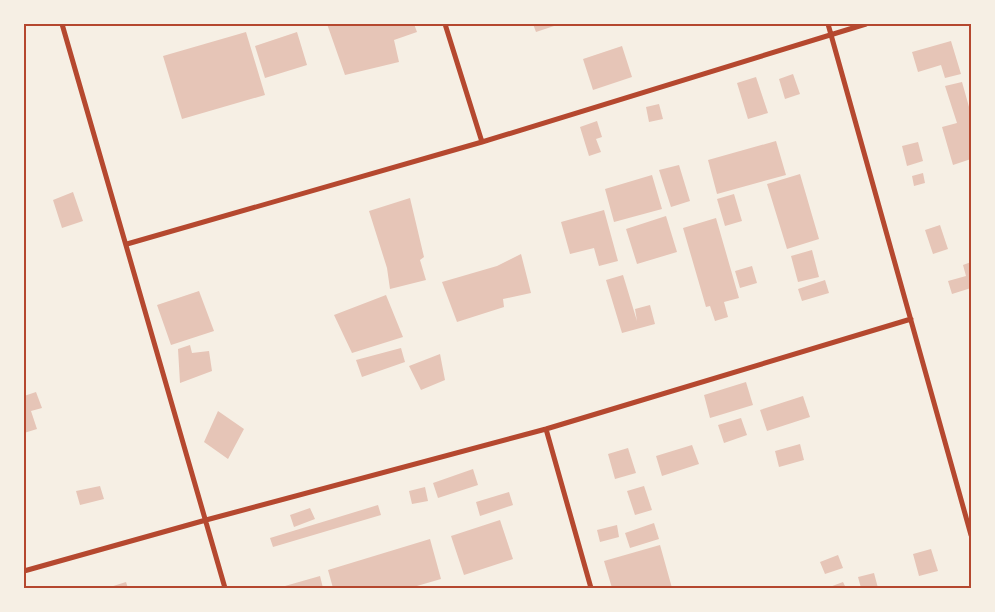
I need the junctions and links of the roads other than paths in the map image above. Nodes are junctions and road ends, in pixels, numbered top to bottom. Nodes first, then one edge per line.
1 (62, 24) edge
2 (445, 24) edge
3 (828, 24) edge
4 (866, 24) edge
5 (831, 35) junction
6 (482, 142) junction
7 (127, 244) junction
8 (911, 319) junction
9 (546, 430) junction
10 (206, 520) junction
11 (971, 536) edge
12 (24, 571) edge
13 (225, 588) edge
14 (591, 588) edge

1 - 7 street
2 - 6 street
3 - 5 street
4 - 5 street
5 - 6 street
5 - 8 street
6 - 7 street
7 - 10 street
8 - 9 street
8 - 11 street
9 - 10 street
9 - 14 street
10 - 12 street
10 - 13 street

